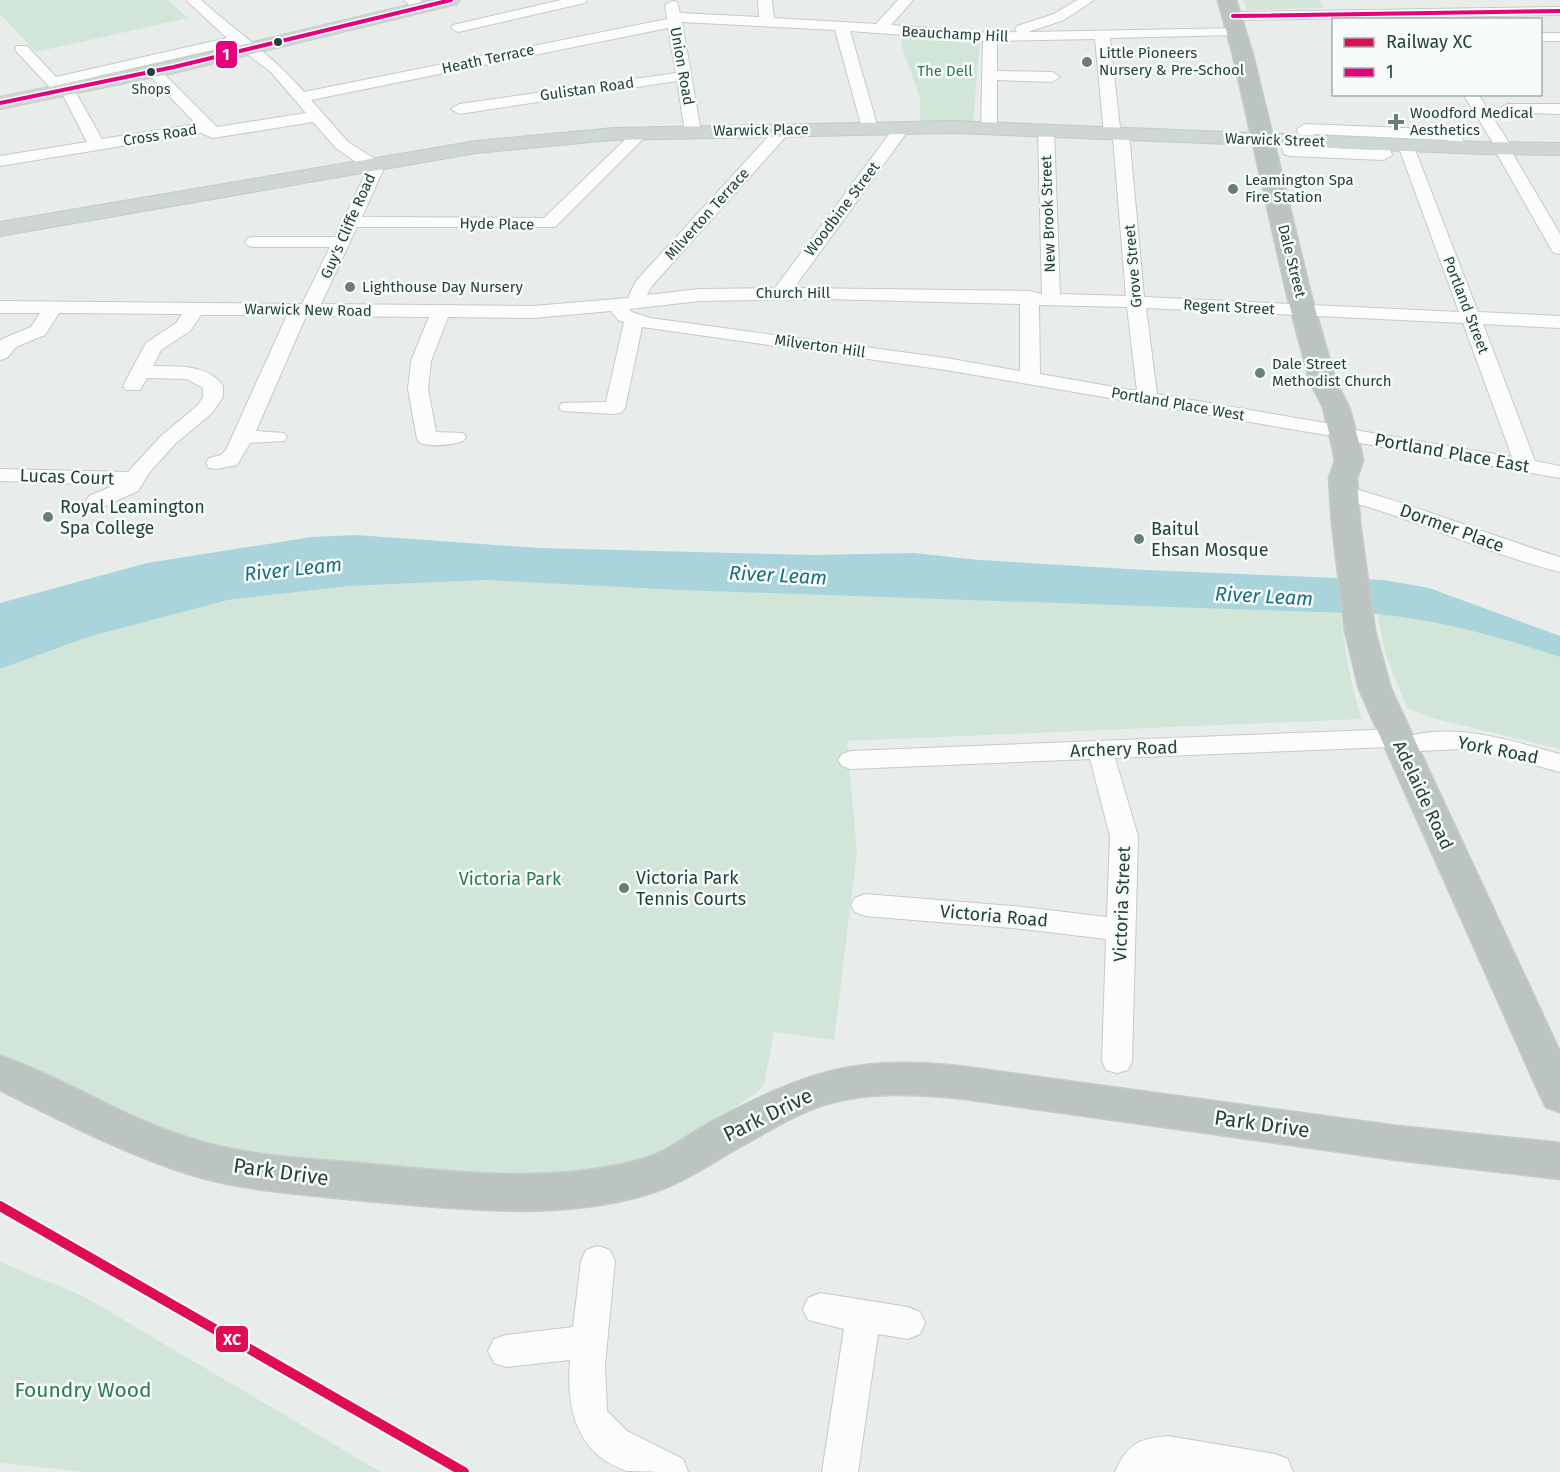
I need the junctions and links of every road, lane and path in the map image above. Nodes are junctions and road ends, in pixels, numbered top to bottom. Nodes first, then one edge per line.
1 (193, 0) edge
2 (451, 0) edge
3 (580, 0) edge
4 (671, 0) edge
5 (765, 0) edge
6 (906, 0) edge
7 (1331, 0) edge
8 (415, 3) edge
9 (1443, 5) edge
10 (1095, 6) edge
11 (1556, 12) edge
12 (1341, 14) junction
13 (1232, 16) edge
14 (1420, 16) edge
15 (674, 19) junction
16 (767, 21) junction
17 (841, 26) junction
18 (458, 28) dead end
19 (879, 29) junction
20 (1103, 35) junction
21 (990, 37) junction
22 (1011, 37) junction
23 (1542, 37) edge
24 (1560, 37) edge
25 (244, 44) junction
26 (22, 50) dead end
27 (154, 72) junction
28 (990, 75) junction
29 (683, 76) junction
30 (1053, 77) dead end
31 (60, 87) junction
32 (1471, 96) edge
33 (302, 97) junction
34 (0, 103) edge
35 (1548, 106) edge
36 (459, 109) dead end
37 (1507, 109) dead end
38 (319, 116) junction
39 (870, 128) junction
40 (902, 128) junction
41 (989, 128) junction
42 (210, 129) junction
43 (783, 130) junction
44 (1046, 130) junction
45 (693, 132) junction
46 (641, 133) junction
47 (1116, 133) junction
48 (1263, 139) junction
49 (1287, 140) junction
50 (1308, 141) junction
51 (1381, 144) junction
52 (97, 145) junction
53 (1406, 146) junction
54 (1459, 148) junction
55 (1503, 149) junction
56 (1560, 149) edge
57 (0, 161) edge
58 (372, 165) junction
59 (1537, 208) junction
60 (1560, 208) edge
61 (352, 222) junction
62 (0, 229) edge
63 (254, 242) dead end
64 (341, 242) junction
65 (1560, 249) edge
66 (1428, 255) dead end
67 (1448, 255) junction
68 (784, 292) junction
69 (971, 296) joint
70 (1029, 297) junction
71 (1051, 298) junction
72 (1136, 302) junction
73 (0, 307) edge
74 (53, 308) junction
75 (195, 309) junction
76 (628, 309) junction
77 (304, 310) junction
78 (1305, 310) junction
79 (440, 312) junction
80 (1471, 318) junction
81 (1560, 322) edge
82 (1, 350) edge
83 (1030, 378) junction
84 (1148, 399) junction
85 (569, 407) dead end
86 (1335, 432) junction
87 (277, 436) dead end
88 (456, 437) dead end
89 (243, 438) junction
90 (217, 463) dead end
91 (1526, 465) junction
92 (1560, 472) edge
93 (0, 475) edge
94 (135, 479) junction
95 (1343, 486) junction
96 (97, 501) dead end
97 (1560, 565) edge
98 (1409, 742) junction
99 (1100, 750) junction
100 (851, 760) dead end
101 (1560, 763) edge
102 (866, 905) dead end
103 (1121, 930) junction
104 (1117, 1061) dead end
105 (0, 1072) edge
106 (1560, 1095) edge
107 (1560, 1161) edge
108 (598, 1261) dead end
109 (820, 1309) dead end
110 (863, 1316) junction
111 (908, 1323) dead end
112 (589, 1342) junction
113 (506, 1351) dead end
114 (670, 1472) edge
115 (840, 1472) edge
116 (1133, 1472) edge
117 (1275, 1472) edge

1 - 25 street, Guy's Cliffe Road
2 - 8 main road
3 - 18 street
4 - 15 street, Union Road
5 - 16 street
6 - 19 street
7 - 12 street
8 - 25 main road
9 - 11 street, Beauchamp Hill
9 - 14 street, Beauchamp Hill
10 - 20 street, Grove Street
10 - 22 street
12 - 13 street, Beauchamp Hill
12 - 14 street, Beauchamp Hill
13 - 20 street, Beauchamp Hill
13 - 48 highway, Dale Street
15 - 16 street, Beauchamp Hill
15 - 29 street, Union Road
15 - 33 street, Heath Terrace
16 - 17 street, Beauchamp Hill
17 - 19 street, Beauchamp Hill
17 - 39 street
19 - 21 street, Beauchamp Hill
20 - 22 street, Beauchamp Hill
20 - 47 street, Grove Street
21 - 22 street, Beauchamp Hill
21 - 28 street
23 - 24 street
25 - 27 main road
25 - 31 street
25 - 33 street, Guy's Cliffe Road
26 - 31 street
27 - 31 main road
27 - 42 street
28 - 30 street
28 - 41 street
29 - 36 street, Gulistan Road
29 - 45 street, Union Road
31 - 34 main road
31 - 52 street
32 - 55 street
33 - 38 street, Guy's Cliffe Road
35 - 37 street
38 - 42 street, Cross Road
38 - 58 street, Guy's Cliffe Road
39 - 40 main road, Warwick Place
39 - 43 main road, Warwick Place
40 - 41 main road, Warwick Place
40 - 68 street, Woodbine Street
41 - 44 main road, Warwick Street
42 - 52 street, Cross Road
43 - 45 main road, Warwick Place
43 - 76 street, Milverton Terrace
44 - 47 main road, Warwick Street
44 - 71 street, New Brook Street
45 - 46 main road, Warwick Place
46 - 58 main road, Warwick Place
46 - 61 street, Hyde Place
47 - 48 main road, Warwick Street
47 - 72 street, Grove Street
48 - 49 main road, Warwick Street
48 - 78 highway, Dale Street
49 - 50 main road, Warwick Street
49 - 51 street
50 - 51 main road, Warwick Street
50 - 54 street
51 - 53 main road, Warwick Street
52 - 57 street, Cross Road
53 - 54 main road, Warwick Street
53 - 67 street, Portland Street
54 - 55 main road, Warwick Street
55 - 56 main road, Warwick Street
55 - 59 street
58 - 61 street, Guy's Cliffe Road
58 - 62 main road, Warwick Place
59 - 60 street
59 - 65 street
61 - 64 street, Guy's Cliffe Road
63 - 64 street
64 - 77 street, Guy's Cliffe Road
66 - 67 street
67 - 80 street, Portland Street
68 - 69 street, Church Hill
68 - 76 street, Church Hill
69 - 70 street, Regent Street
70 - 71 street, Regent Street
70 - 83 street
71 - 72 street, Regent Street
72 - 78 street, Regent Street
72 - 84 street, Grove Street
73 - 74 street, Warwick New Road
74 - 75 street, Warwick New Road
74 - 82 street
75 - 77 street, Warwick New Road
75 - 94 street, Lucas Court
76 - 79 street, Warwick New Road
76 - 83 street, Milverton Hill
76 - 85 street, Milverton Terrace
77 - 79 street, Warwick New Road
77 - 89 street, Guy's Cliffe Road
78 - 80 street, Regent Street
78 - 86 highway, Dale Street
79 - 88 street
80 - 81 street, Regent Street
80 - 91 street, Portland Street
83 - 84 street, Portland Place West
84 - 86 street, Portland Place West
86 - 91 street, Portland Place East
86 - 95 highway, Adelaide Road
87 - 89 street
89 - 90 street, Guy's Cliffe Road
91 - 92 street, Portland Place East
93 - 94 street, Lucas Court
94 - 96 street, Lucas Court
95 - 97 street, Dormer Place
95 - 98 highway, Adelaide Road
98 - 99 street, Archery Road
98 - 101 street, York Road
98 - 106 highway, Adelaide Road
99 - 100 street, Archery Road
99 - 103 street, Victoria Street
102 - 103 street, Victoria Road
103 - 104 street, Victoria Street
105 - 107 highway, Park Drive
108 - 112 street
109 - 110 street
110 - 111 street
110 - 115 street
112 - 113 street
112 - 114 street
116 - 117 street

